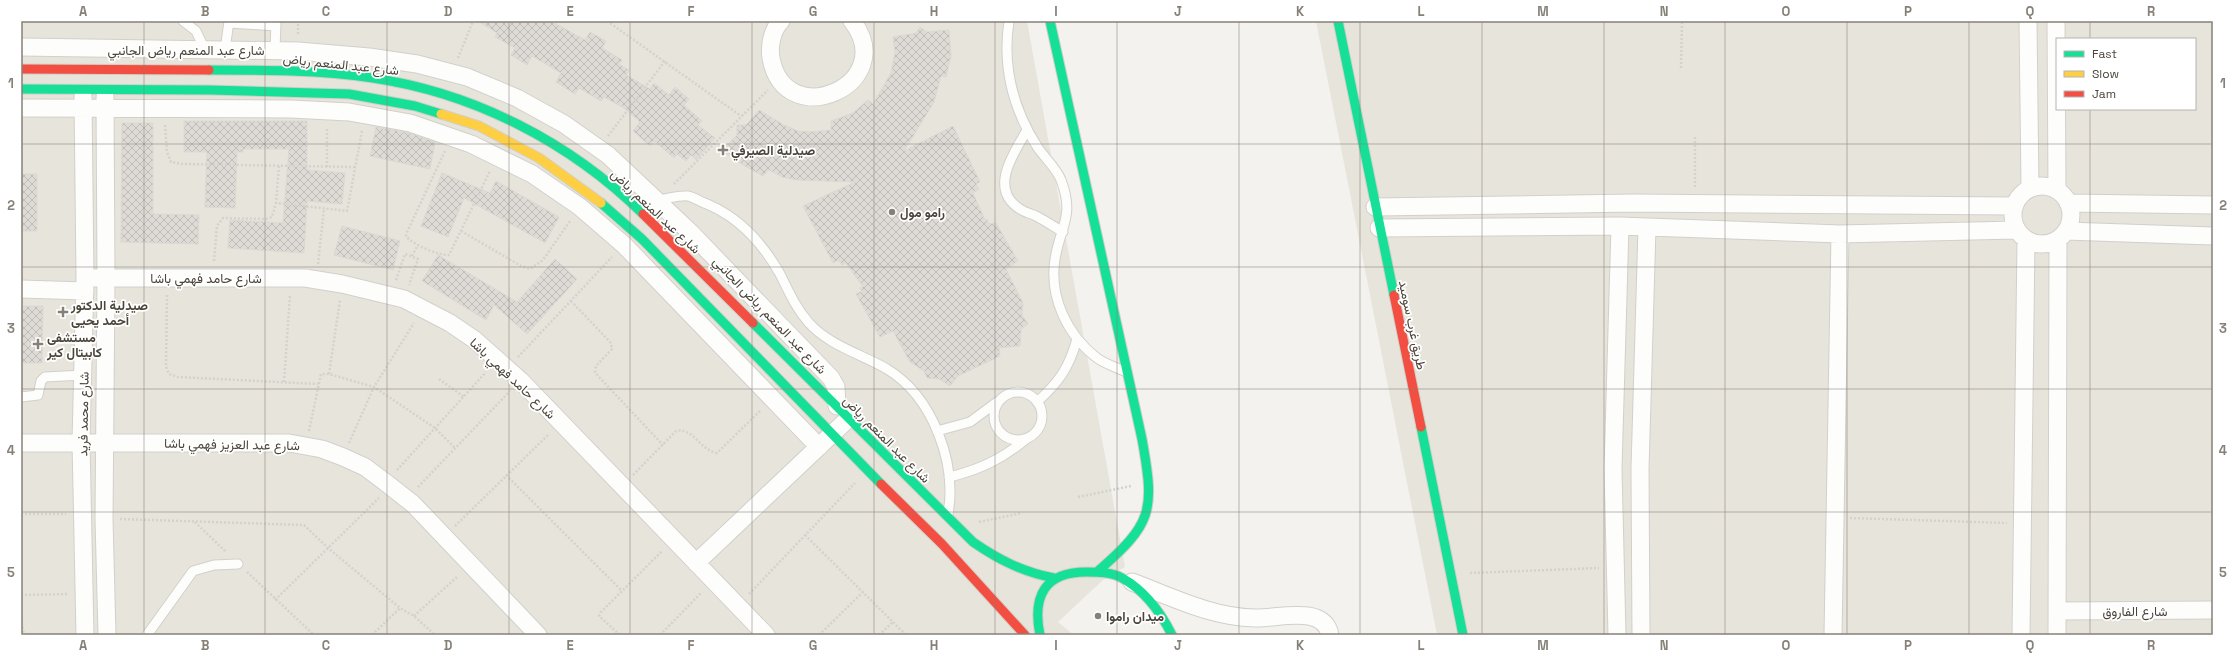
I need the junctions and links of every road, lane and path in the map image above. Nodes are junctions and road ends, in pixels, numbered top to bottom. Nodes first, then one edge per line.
1 (183, 21) edge
2 (473, 21) edge
3 (607, 21) edge
4 (852, 21) edge
5 (1009, 21) edge
6 (1050, 21) edge
7 (1338, 21) edge
8 (1682, 21) edge
9 (2028, 21) edge
10 (2056, 21) edge
11 (229, 22) edge
12 (779, 22) edge
13 (276, 23) edge
14 (2056, 38) edge
15 (21, 47) edge
16 (84, 49) junction
17 (105, 49) junction
18 (205, 50) junction
19 (225, 50) junction
20 (275, 51) junction
21 (665, 62) junction
22 (1681, 68) dead end
23 (21, 69) edge
24 (84, 69) junction
25 (105, 69) junction
26 (451, 73) junction
27 (779, 78) junction
28 (21, 89) edge
29 (84, 90) junction
30 (105, 90) junction
31 (21, 108) edge
32 (83, 109) junction
33 (105, 109) junction
34 (164, 109) junction
35 (2057, 110) edge
36 (328, 111) junction
37 (365, 115) junction
38 (741, 116) junction
39 (1027, 130) junction
40 (452, 137) junction
41 (1695, 137) dead end
42 (599, 149) junction
43 (497, 156) junction
44 (279, 166) junction
45 (327, 167) junction
46 (355, 167) junction
47 (2030, 188) junction
48 (2057, 190) junction
49 (658, 200) junction
50 (276, 203) junction
51 (1079, 203) junction
52 (1632, 203) junction
53 (1694, 203) junction
54 (2068, 203) junction
55 (2213, 205) edge
56 (2013, 206) junction
57 (580, 207) junction
58 (1375, 207) junction
59 (324, 209) junction
60 (1633, 227) junction
61 (1379, 228) junction
62 (461, 231) junction
63 (1063, 232) junction
64 (1840, 234) junction
65 (2021, 235) junction
66 (2062, 235) junction
67 (2213, 236) edge
68 (642, 239) junction
69 (418, 244) junction
70 (627, 248) junction
71 (412, 256) junction
72 (106, 278) junction
73 (167, 278) junction
74 (212, 278) junction
75 (291, 278) junction
76 (317, 280) junction
77 (342, 284) junction
78 (85, 285) junction
79 (21, 289) edge
80 (397, 297) junction
81 (571, 301) junction
82 (423, 309) junction
83 (783, 329) junction
84 (1077, 339) junction
85 (772, 343) junction
86 (502, 364) junction
87 (1127, 372) junction
88 (329, 374) junction
89 (83, 375) junction
90 (439, 379) dead end
91 (520, 380) junction
92 (284, 382) junction
93 (318, 384) junction
94 (374, 387) junction
95 (21, 397) edge
96 (464, 397) junction
97 (772, 398) junction
98 (998, 401) junction
99 (1037, 402) junction
100 (837, 406) junction
101 (849, 418) junction
102 (561, 423) junction
103 (434, 428) junction
104 (936, 431) junction
105 (832, 435) junction
106 (1026, 438) junction
107 (81, 442) junction
108 (104, 442) junction
109 (21, 443) edge
110 (663, 444) junction
111 (306, 446) junction
112 (819, 447) junction
113 (456, 449) junction
114 (343, 457) junction
115 (1613, 469) junction
116 (1640, 469) junction
117 (868, 470) junction
118 (506, 475) junction
119 (949, 477) junction
120 (1148, 482) junction
121 (388, 484) junction
122 (622, 486) junction
123 (1078, 497) dead end
124 (406, 499) junction
125 (1022, 513) dead end
126 (21, 514) edge
127 (83, 514) junction
128 (104, 518) junction
129 (948, 518) junction
130 (1833, 518) junction
131 (195, 522) junction
132 (2024, 523) junction
133 (957, 527) junction
134 (805, 535) junction
135 (444, 537) junction
136 (674, 540) junction
137 (328, 548) junction
138 (696, 563) junction
139 (238, 564) junction
140 (470, 565) junction
141 (1616, 567) junction
142 (1097, 572) junction
143 (1452, 574) junction
144 (1054, 578) junction
145 (1121, 578) junction
146 (713, 580) junction
147 (622, 591) junction
148 (863, 592) junction
149 (84, 594) junction
150 (21, 595) edge
151 (275, 600) junction
152 (738, 606) junction
153 (400, 608) junction
154 (2213, 610) edge
155 (2057, 611) junction
156 (414, 616) junction
157 (21, 618) edge
158 (893, 622) junction
159 (24, 635) edge
160 (85, 635) edge
161 (107, 635) edge
162 (147, 635) edge
163 (314, 635) edge
164 (372, 635) edge
165 (435, 635) edge
166 (538, 635) edge
167 (620, 635) edge
168 (660, 635) edge
169 (766, 635) edge
170 (819, 635) edge
171 (879, 635) edge
172 (906, 635) edge
173 (1025, 635) edge
174 (1040, 635) edge
175 (1172, 635) edge
176 (1330, 635) edge
177 (1463, 635) edge
178 (1617, 635) edge
179 (1641, 635) edge
180 (1833, 635) edge
181 (2021, 635) edge
182 (2057, 635) edge

1 - 18 lane
2 - 26 path
3 - 21 path
4 - 27 street
5 - 39 lane
6 - 51 street
7 - 58 street, طريق غرب سوميد
8 - 22 path
9 - 47 street
10 - 14 street
11 - 13 lane
11 - 19 lane
12 - 27 street
13 - 20 lane
15 - 16 street, شارع عبد المنعم رياض الجانبي
16 - 17 street, شارع عبد المنعم رياض الجانبي
16 - 24 street, شارع محمد فريد
17 - 18 street, شارع عبد المنعم رياض الجانبي
17 - 25 street, شارع محمد فريد
18 - 19 street, شارع عبد المنعم رياض الجانبي
19 - 20 street, شارع عبد المنعم رياض الجانبي
20 - 26 street, شارع عبد المنعم رياض الجانبي
21 - 38 path
21 - 42 path
23 - 24 street, شارع عبد المنعم رياض
24 - 25 street, شارع عبد المنعم رياض
24 - 29 street, شارع محمد فريد
25 - 30 street, شارع محمد فريد
25 - 85 street, شارع عبد المنعم رياض
26 - 42 street, شارع عبد المنعم رياض الجانبي
27 - 38 path
28 - 29 street
29 - 30 street
29 - 32 street, شارع محمد فريد
30 - 33 street, شارع محمد فريد
30 - 68 street
31 - 32 street
32 - 33 street
32 - 78 street, شارع محمد فريد
33 - 34 street
33 - 72 street, شارع محمد فريد
34 - 36 street
34 - 44 path
35 - 48 street
36 - 37 street
36 - 45 path
37 - 40 street
37 - 46 path
38 - 49 path
39 - 51 lane
39 - 63 lane
40 - 43 street
40 - 69 path
41 - 53 path
42 - 49 street, شارع عبد المنعم رياض الجانبي
43 - 57 street
43 - 62 path
44 - 45 path
44 - 50 path
45 - 46 path
46 - 59 path
47 - 48 street
47 - 56 street
48 - 54 street
49 - 83 street, شارع عبد المنعم رياض الجانبي
49 - 104 lane
50 - 59 path
50 - 74 path
51 - 63 lane
51 - 87 street
52 - 53 street
52 - 58 street
52 - 60 street
53 - 56 street
54 - 55 street
54 - 66 street
56 - 65 street
57 - 62 path
57 - 70 street
58 - 61 street, طريق غرب سوميد
59 - 76 path
60 - 61 street
60 - 64 street
60 - 115 street
60 - 116 street
61 - 143 street, طريق غرب سوميد
62 - 69 path
63 - 84 lane
64 - 65 street
64 - 130 street
65 - 66 street
65 - 132 street
66 - 67 street
66 - 155 street
68 - 70 street
68 - 105 street
69 - 71 path
70 - 81 path
70 - 97 street
71 - 80 path
71 - 80 path
72 - 73 street, شارع حامد فهمي باشا
72 - 78 street, شارع حامد فهمي باشا
72 - 108 street, شارع محمد فريد
73 - 74 street, شارع حامد فهمي باشا
73 - 92 path
74 - 75 street, شارع حامد فهمي باشا
75 - 76 street, شارع حامد فهمي باشا
75 - 92 path
76 - 77 street, شارع حامد فهمي باشا
77 - 80 street, شارع حامد فهمي باشا
77 - 88 path
78 - 79 street, شارع حامد فهمي باشا
78 - 89 street, شارع محمد فريد
80 - 82 street, شارع حامد فهمي باشا
81 - 86 path
81 - 110 path
82 - 86 street, شارع حامد فهمي باشا
82 - 94 path
83 - 85 street
83 - 100 street, شارع عبد المنعم رياض الجانبي
84 - 87 lane
84 - 99 lane
85 - 100 street, شارع عبد المنعم رياض
86 - 91 street, شارع حامد فهمي باشا
86 - 96 path
87 - 120 street
88 - 93 path
88 - 94 path
89 - 95 lane
89 - 107 street, شارع محمد فريد
90 - 96 path
91 - 102 street, شارع حامد فهمي باشا
91 - 113 path
92 - 93 path
93 - 111 path
94 - 103 path
94 - 114 path
96 - 103 path
97 - 110 path
97 - 112 street
98 - 99 lane
98 - 104 lane
98 - 106 lane
99 - 106 lane
100 - 101 street, شارع عبد المنعم رياض
101 - 105 street
101 - 129 street, شارع عبد المنعم رياض
102 - 118 path
102 - 122 street, شارع حامد فهمي باشا
103 - 113 path
103 - 121 path
104 - 119 lane
105 - 112 street
105 - 117 street
106 - 119 lane
107 - 108 street, شارع عبد العزيز فهمي باشا
107 - 109 street, شارع عبد العزيز فهمي باشا
107 - 127 street, شارع محمد فريد
108 - 111 street, شارع عبد العزيز فهمي باشا
108 - 128 street, شارع محمد فريد
110 - 122 path
111 - 114 street, شارع عبد العزيز فهمي باشا
112 - 138 street
113 - 124 path
114 - 121 street, شارع عبد العزيز فهمي باشا
115 - 116 street
115 - 141 street
116 - 179 street
117 - 134 path
117 - 173 street
118 - 135 path
118 - 147 path
119 - 129 lane
120 - 123 path
120 - 142 street
121 - 124 street, شارع عبد العزيز فهمي باشا
121 - 137 path
122 - 136 street, شارع حامد فهمي باشا
124 - 135 street, شارع عبد العزيز فهمي باشا
125 - 133 path
126 - 127 path
127 - 149 street, شارع محمد فريد
128 - 131 path
128 - 161 street, شارع محمد فريد
129 - 133 street, شارع عبد المنعم رياض
130 - 132 path
130 - 180 street
131 - 137 path
131 - 139 path
132 - 181 street
133 - 144 street, شارع عبد المنعم رياض
134 - 148 path
134 - 152 path
135 - 140 street, شارع عبد العزيز فهمي باشا
136 - 138 street, شارع حامد فهمي باشا
136 - 147 path
137 - 151 path
137 - 153 path
138 - 146 street, شارع حامد فهمي باشا
139 - 151 path
139 - 162 lane
140 - 156 path
140 - 166 street, شارع عبد العزيز فهمي باشا
141 - 143 path
141 - 178 street
142 - 144 street
142 - 145 street
143 - 177 street, طريق غرب سوميد
144 - 174 street
145 - 175 street
145 - 176 street
146 - 152 street, شارع حامد فهمي باشا
146 - 168 path
147 - 167 path
148 - 158 path
148 - 170 path
149 - 150 path
149 - 160 street, شارع محمد فريد
151 - 163 path
152 - 169 street, شارع حامد فهمي باشا
153 - 156 path
153 - 164 path
154 - 155 street, شارع الفاروق
155 - 182 street
156 - 165 path
157 - 159 path
158 - 171 path
158 - 172 path

